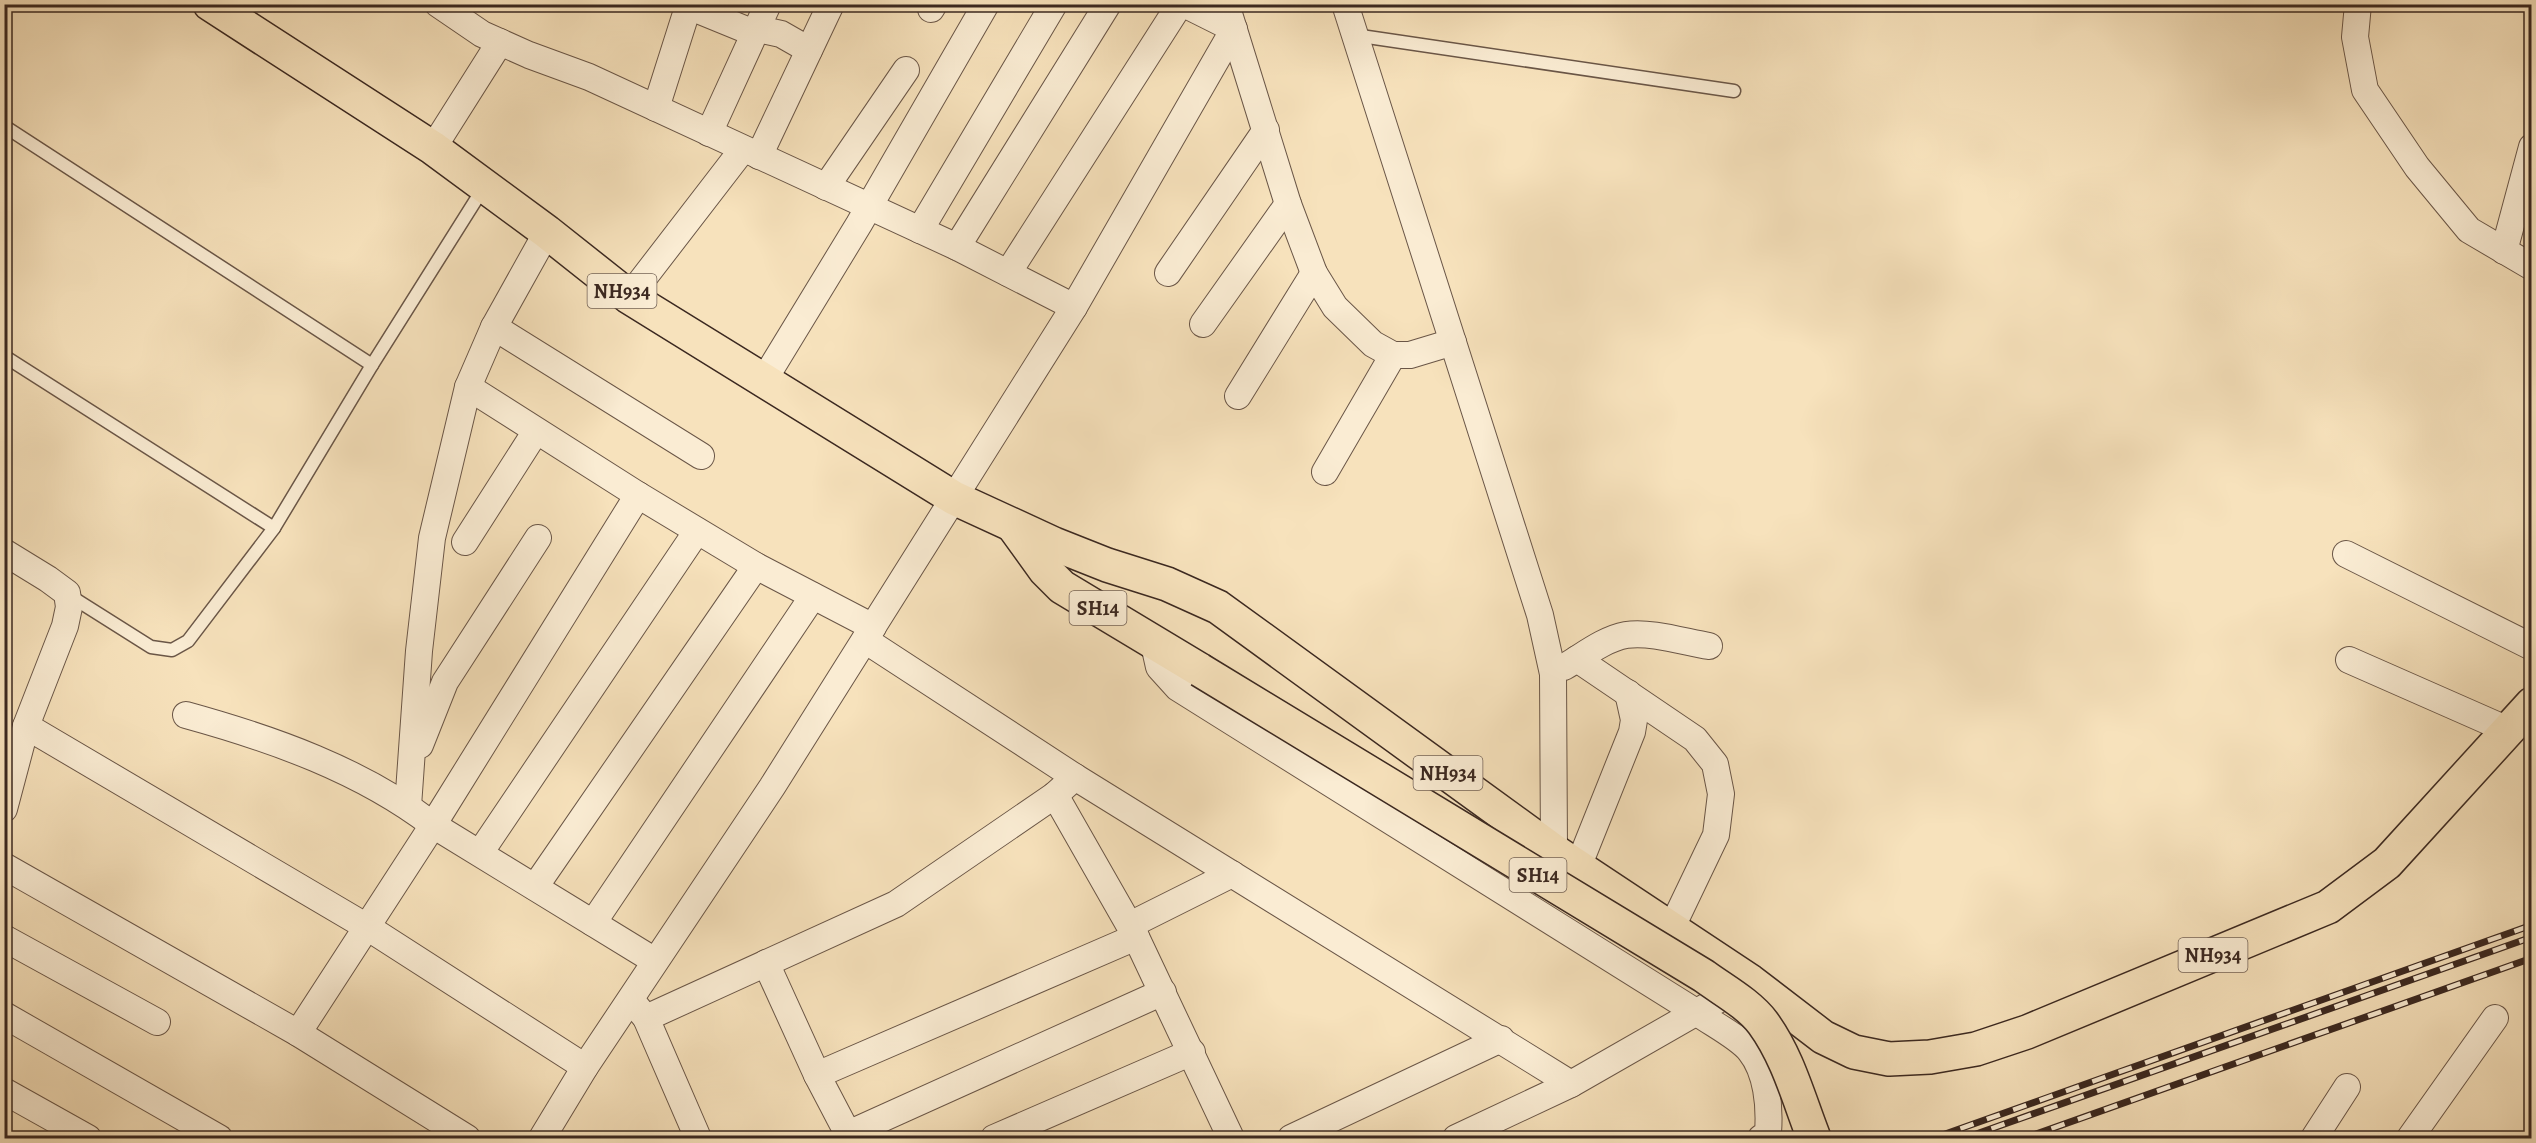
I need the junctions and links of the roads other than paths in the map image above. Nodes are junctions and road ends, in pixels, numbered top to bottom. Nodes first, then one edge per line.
1 (210, 4) edge
2 (438, 4) edge
3 (768, 4) edge
4 (831, 4) edge
5 (986, 4) edge
6 (1054, 4) edge
7 (1108, 4) edge
8 (1182, 4) edge
9 (1226, 4) edge
10 (1345, 4) edge
11 (2358, 4) edge
12 (688, 5) edge
13 (1234, 29) junction
14 (754, 33) junction
15 (1354, 35) junction
16 (500, 42) junction
17 (809, 51) junction
18 (906, 70) dead end
19 (1734, 91) dead end
20 (656, 108) junction
21 (4, 126) edge
22 (1266, 129) junction
23 (709, 133) junction
24 (2532, 147) edge
25 (433, 148) junction
26 (751, 152) junction
27 (485, 186) junction
28 (826, 187) junction
29 (1288, 204) junction
30 (870, 206) junction
31 (920, 230) junction
32 (547, 232) junction
33 (957, 247) junction
34 (2504, 251) junction
35 (2532, 267) edge
36 (1008, 273) junction
37 (1168, 273) dead end
38 (1314, 273) junction
39 (630, 297) junction
40 (1074, 307) junction
41 (1203, 324) dead end
42 (495, 327) junction
43 (1453, 342) junction
44 (1393, 355) junction
45 (4, 356) edge
46 (372, 365) junction
47 (764, 380) junction
48 (468, 387) junction
49 (1238, 396) dead end
50 (536, 431) junction
51 (701, 456) dead end
52 (1325, 472) dead end
53 (638, 495) junction
54 (954, 498) junction
55 (274, 528) junction
56 (1014, 528) junction
57 (697, 531) junction
58 (538, 538) dead end
59 (465, 542) dead end
60 (4, 552) edge
61 (2346, 554) dead end
62 (756, 566) junction
63 (67, 593) junction
64 (813, 596) junction
65 (869, 634) junction
66 (1153, 640) junction
67 (1709, 646) dead end
68 (2532, 647) edge
69 (1577, 659) junction
70 (2349, 660) dead end
71 (1553, 674) junction
72 (1628, 693) junction
73 (2532, 704) edge
74 (186, 715) dead end
75 (26, 726) junction
76 (2508, 730) junction
77 (411, 767) junction
78 (1075, 777) junction
79 (1055, 795) junction
80 (408, 806) junction
81 (4, 809) edge
82 (434, 825) junction
83 (480, 853) junction
84 (1566, 859) junction
85 (4, 866) edge
86 (1232, 874) junction
87 (535, 887) junction
88 (593, 923) junction
89 (367, 927) junction
90 (1671, 929) junction
91 (1133, 931) junction
92 (4, 938) edge
93 (655, 962) junction
94 (766, 963) junction
95 (1750, 981) junction
96 (1163, 993) junction
97 (638, 1008) junction
98 (1695, 1012) junction
99 (4, 1015) edge
100 (2495, 1018) dead end
101 (157, 1022) dead end
102 (298, 1033) junction
103 (1501, 1039) junction
104 (1192, 1052) junction
105 (585, 1067) junction
106 (817, 1075) junction
107 (1570, 1084) junction
108 (2348, 1087) dead end
109 (4, 1091) edge
110 (695, 1136) edge
111 (849, 1136) edge
112 (88, 1138) edge
113 (219, 1138) edge
114 (467, 1138) edge
115 (542, 1138) edge
116 (994, 1138) edge
117 (1231, 1138) edge
118 (1291, 1138) edge
119 (1456, 1138) edge
120 (1761, 1138) edge
121 (1814, 1138) edge
122 (2314, 1138) edge
123 (2410, 1138) edge

1 - 25 main road, NH934
2 - 16 street
3 - 14 street
4 - 17 street
5 - 30 street
6 - 31 street
7 - 33 street
8 - 13 street
8 - 36 street
9 - 13 street
10 - 15 street
11 - 34 street
12 - 14 street
12 - 20 street
13 - 22 street
13 - 40 street
14 - 17 street
14 - 23 street
15 - 19 lane
15 - 43 street
16 - 20 street
16 - 25 street
17 - 26 street
18 - 28 street
20 - 23 street
21 - 46 lane
22 - 29 street
22 - 37 street
23 - 26 street
24 - 34 street
25 - 27 main road, NH934
26 - 28 street
26 - 39 street
27 - 32 main road, NH934
27 - 46 lane
28 - 30 street
29 - 38 street
29 - 41 street
30 - 31 street
30 - 47 street
31 - 33 street
32 - 39 main road, NH934
32 - 42 street
33 - 36 street
34 - 35 street
36 - 40 street
38 - 44 street
38 - 49 street
39 - 47 main road, NH934
40 - 54 street
42 - 48 street
42 - 51 street
43 - 44 street
43 - 71 street
44 - 52 street
45 - 55 lane
46 - 55 lane
47 - 54 main road, NH934
48 - 50 street
48 - 77 street
50 - 53 street
50 - 59 street
53 - 57 street
53 - 82 street
54 - 56 main road, NH934
54 - 65 street
55 - 63 lane
56 - 66 main road, SH14
56 - 84 main road, NH934
57 - 62 street
57 - 83 street
58 - 77 street
60 - 63 street
61 - 68 street
62 - 64 street
62 - 87 street
63 - 75 street
64 - 65 street
64 - 88 street
65 - 78 street
65 - 93 street
66 - 98 street
66 - 121 main road, SH14, bridge
67 - 69 street
69 - 71 street
69 - 72 street
70 - 76 street
71 - 84 street
72 - 84 street
72 - 90 street
73 - 76 main road, NH934
74 - 80 street
75 - 81 street
75 - 89 street
76 - 95 main road, NH934
77 - 80 street
78 - 79 street
78 - 86 street
79 - 91 street
79 - 94 street
80 - 82 street
82 - 83 street
82 - 89 street
83 - 87 street
84 - 90 main road, NH934
85 - 102 street
86 - 91 street
86 - 103 street
87 - 88 street
88 - 93 street
89 - 102 street
89 - 105 street
90 - 95 main road, NH934
91 - 96 street
91 - 106 street
92 - 101 street
93 - 97 street
94 - 97 street
94 - 106 street
95 - 98 street
96 - 104 street
96 - 111 street
97 - 105 street
97 - 110 street
98 - 107 street
98 - 120 street
99 - 113 street
100 - 123 street
102 - 114 street
103 - 107 street
103 - 118 street
104 - 116 street
104 - 117 street
105 - 115 street
106 - 111 street
107 - 119 street
108 - 122 street
109 - 112 street

